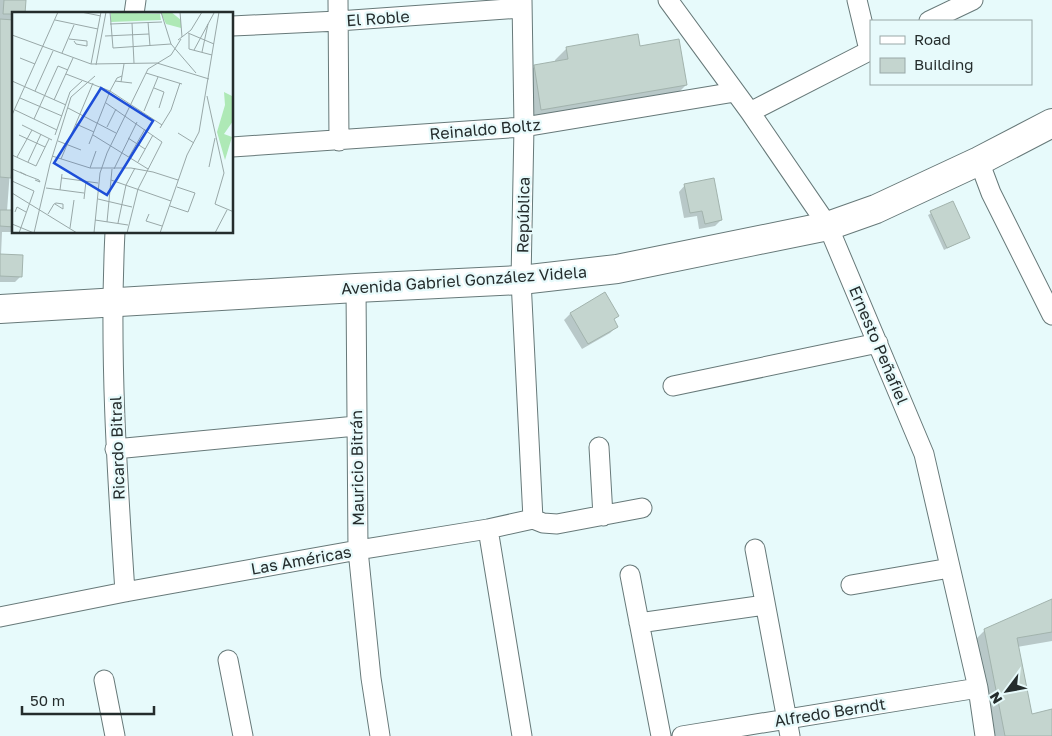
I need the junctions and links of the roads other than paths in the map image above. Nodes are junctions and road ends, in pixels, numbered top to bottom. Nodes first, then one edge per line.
1 (338, 0) edge
2 (668, 0) edge
3 (857, 0) edge
4 (973, 0) edge
5 (522, 4) edge
6 (931, 20) edge
7 (338, 21) junction
8 (234, 26) edge
9 (870, 50) edge
10 (735, 92) junction
11 (750, 112) junction
12 (1052, 123) edge
13 (524, 127) junction
14 (339, 141) junction
15 (234, 147) edge
16 (979, 161) junction
17 (828, 226) junction
18 (115, 234) edge
19 (521, 280) junction
20 (356, 288) junction
21 (1048, 296) edge
22 (113, 303) junction
23 (0, 309) edge
24 (1052, 315) edge
25 (878, 343) junction
26 (673, 386) dead end
27 (356, 426) junction
28 (599, 447) dead end
29 (115, 449) junction
30 (642, 508) dead end
31 (602, 516) junction
32 (533, 519) junction
33 (488, 529) junction
34 (755, 549) dead end
35 (358, 550) junction
36 (950, 568) junction
37 (630, 575) dead end
38 (851, 585) dead end
39 (124, 592) junction
40 (765, 605) junction
41 (0, 617) edge
42 (640, 624) junction
43 (228, 660) dead end
44 (104, 680) dead end
45 (978, 688) junction
46 (788, 727) edge
47 (115, 736) edge
48 (243, 736) edge
49 (380, 736) edge
50 (522, 736) edge
51 (661, 736) edge
52 (682, 736) edge
53 (985, 736) edge

1 - 7 street
2 - 10 street, Ernesto Peñafiel
3 - 9 street
4 - 6 street
5 - 7 street, El Roble
5 - 13 street, República
7 - 8 street, El Roble
7 - 14 street
9 - 11 street
10 - 11 street, Ernesto Peñafiel
10 - 13 street, Reinaldo Boltz
11 - 17 street, Ernesto Peñafiel
12 - 16 main road, Avenida Gabriel González Videla
13 - 14 street, Reinaldo Boltz
13 - 19 street, República
14 - 15 street, Reinaldo Boltz
16 - 17 main road, Avenida Gabriel González Videla
16 - 21 street
17 - 19 main road, Avenida Gabriel González Videla
17 - 25 street, Ernesto Peñafiel
18 - 22 street, Ricardo Bitral
19 - 20 main road, Avenida Gabriel González Videla
19 - 32 street, República
20 - 22 main road, Avenida Gabriel González Videla
20 - 27 street, Mauricio Bitrán
21 - 24 street
22 - 23 main road, Avenida Gabriel González Videla
22 - 29 street, Ricardo Bitral
25 - 26 street
25 - 36 street, Ernesto Peñafiel
27 - 29 street
27 - 35 street, Mauricio Bitrán
28 - 31 street
29 - 39 street, Ricardo Bitral
30 - 31 street, Las Américas
31 - 32 street, Las Américas
32 - 33 street, Las Américas
33 - 35 street, Las Américas
33 - 50 street
34 - 40 street
35 - 39 street, Las Américas
35 - 49 street, Mauricio Bitrán
36 - 38 street
36 - 45 street, Ernesto Peñafiel
37 - 42 street
39 - 41 street, Las Américas
40 - 42 street
40 - 46 street
42 - 51 street
43 - 48 street
44 - 47 street
45 - 46 street, Alfredo Berndt
45 - 53 street, Ernesto Peñafiel
46 - 52 street, Alfredo Berndt

